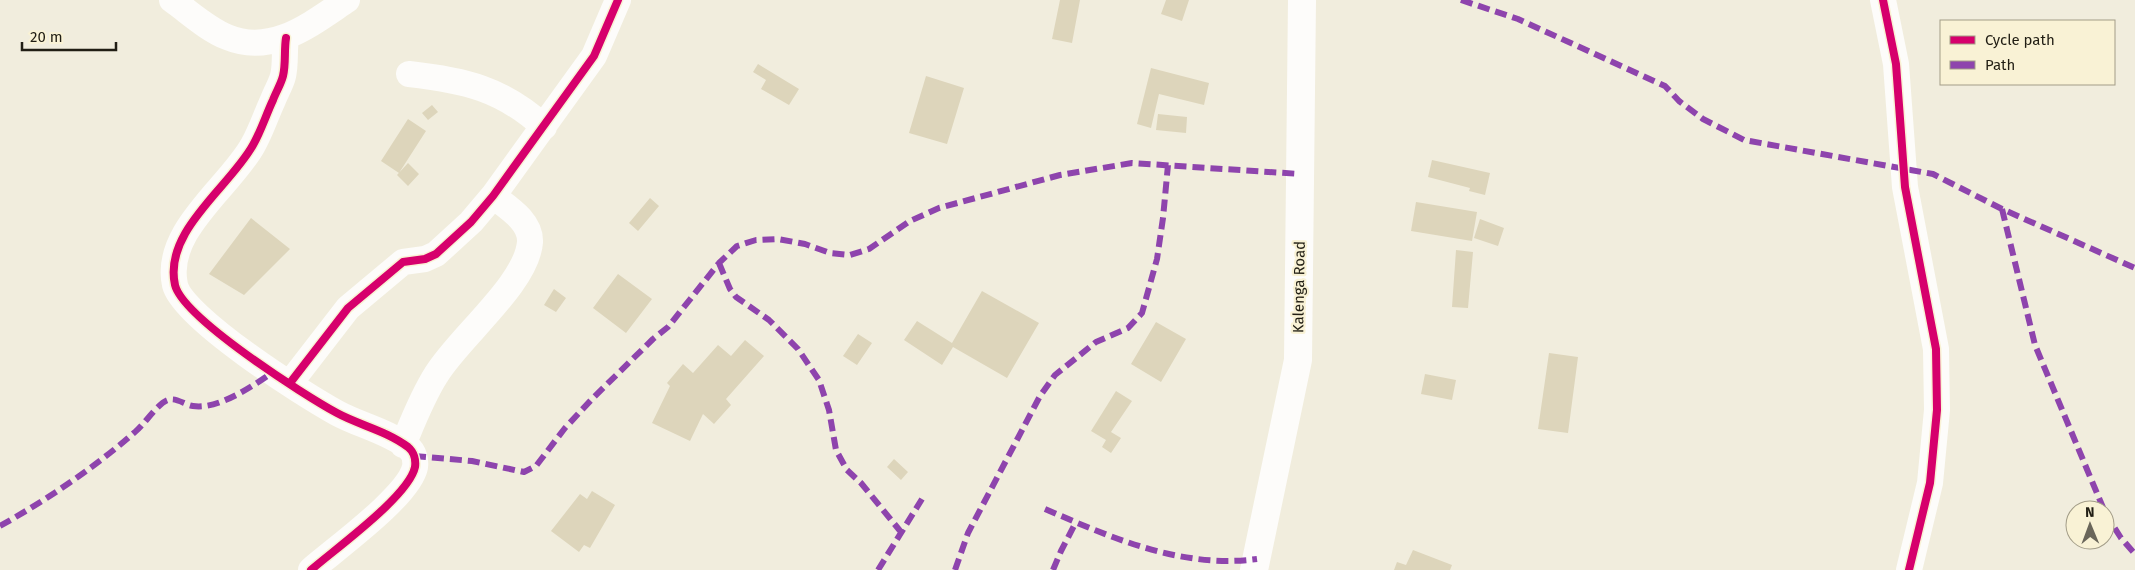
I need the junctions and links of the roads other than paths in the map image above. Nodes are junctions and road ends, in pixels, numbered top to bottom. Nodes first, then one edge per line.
1 (172, 0) edge
2 (347, 0) edge
3 (618, 0) edge
4 (1302, 0) edge
5 (1883, 0) edge
6 (286, 38) junction
7 (409, 74) dead end
8 (544, 127) junction
9 (493, 196) junction
10 (290, 383) junction
11 (403, 445) junction
12 (311, 570) edge
13 (1254, 570) edge
14 (1908, 570) edge

1 - 6 street
2 - 6 street
3 - 8 street
4 - 13 main road, Kalenga Road
5 - 14 street
6 - 10 street
7 - 8 street
8 - 9 street
9 - 10 street
9 - 11 street
10 - 11 street
11 - 12 street

